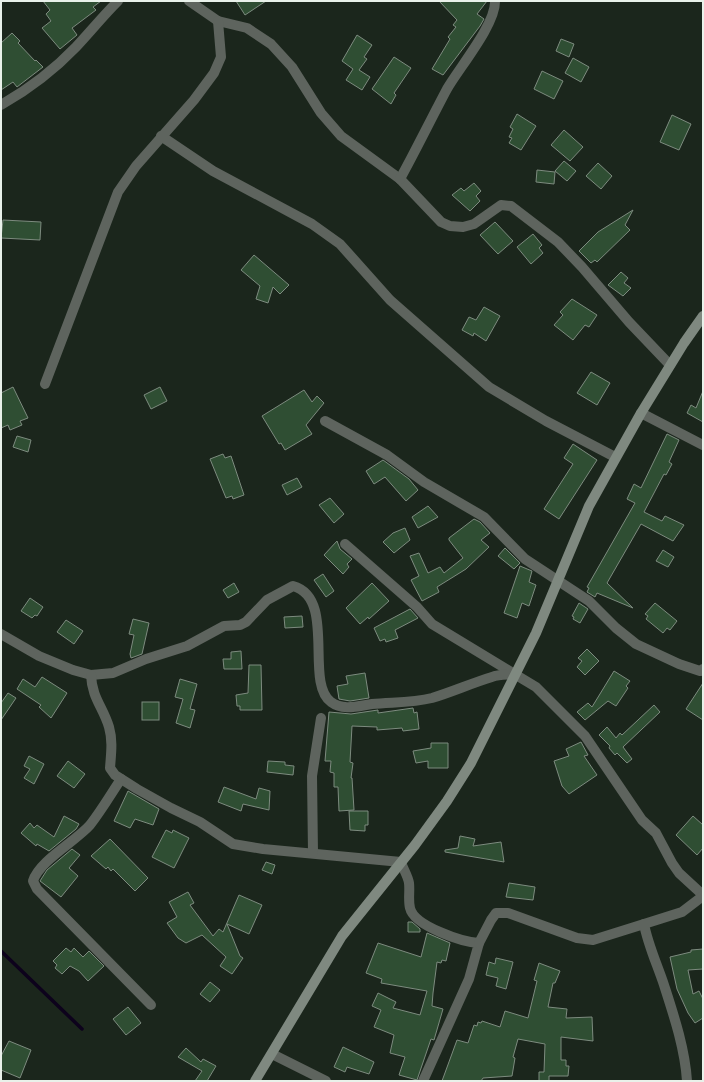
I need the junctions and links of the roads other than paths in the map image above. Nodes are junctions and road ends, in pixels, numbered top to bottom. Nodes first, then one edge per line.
1 (118, 1) edge
2 (189, 1) edge
3 (495, 1) edge
4 (218, 21) junction
5 (1, 105) edge
6 (161, 136) junction
7 (400, 180) junction
8 (703, 316) edge
9 (670, 365) junction
10 (46, 384) dead end
11 (641, 413) junction
12 (324, 421) dead end
13 (703, 445) edge
14 (615, 457) junction
15 (345, 544) dead end
16 (558, 580) junction
17 (1, 634) edge
18 (702, 671) edge
19 (516, 674) junction
20 (91, 675) junction
21 (321, 718) dead end
22 (121, 779) junction
23 (313, 853) junction
24 (401, 862) junction
25 (703, 895) edge
26 (644, 924) junction
27 (479, 943) junction
28 (151, 1005) dead end
29 (272, 1054) junction
30 (255, 1081) edge
31 (326, 1081) edge
32 (423, 1081) edge
33 (687, 1081) edge

1 - 5 street
2 - 4 street
3 - 7 street
4 - 6 street
4 - 7 street
6 - 10 street
6 - 14 street
7 - 9 street
8 - 9 street
9 - 11 street
11 - 13 street
11 - 14 street
12 - 16 street
14 - 16 street
15 - 19 street
16 - 18 street
16 - 19 street
17 - 20 street
19 - 20 street
19 - 24 street
19 - 25 street
20 - 22 street
21 - 23 street
22 - 23 street
22 - 28 street
23 - 24 street
24 - 27 street
24 - 29 street
25 - 26 street
26 - 27 street
26 - 33 street
27 - 32 street
29 - 30 street
29 - 31 street

